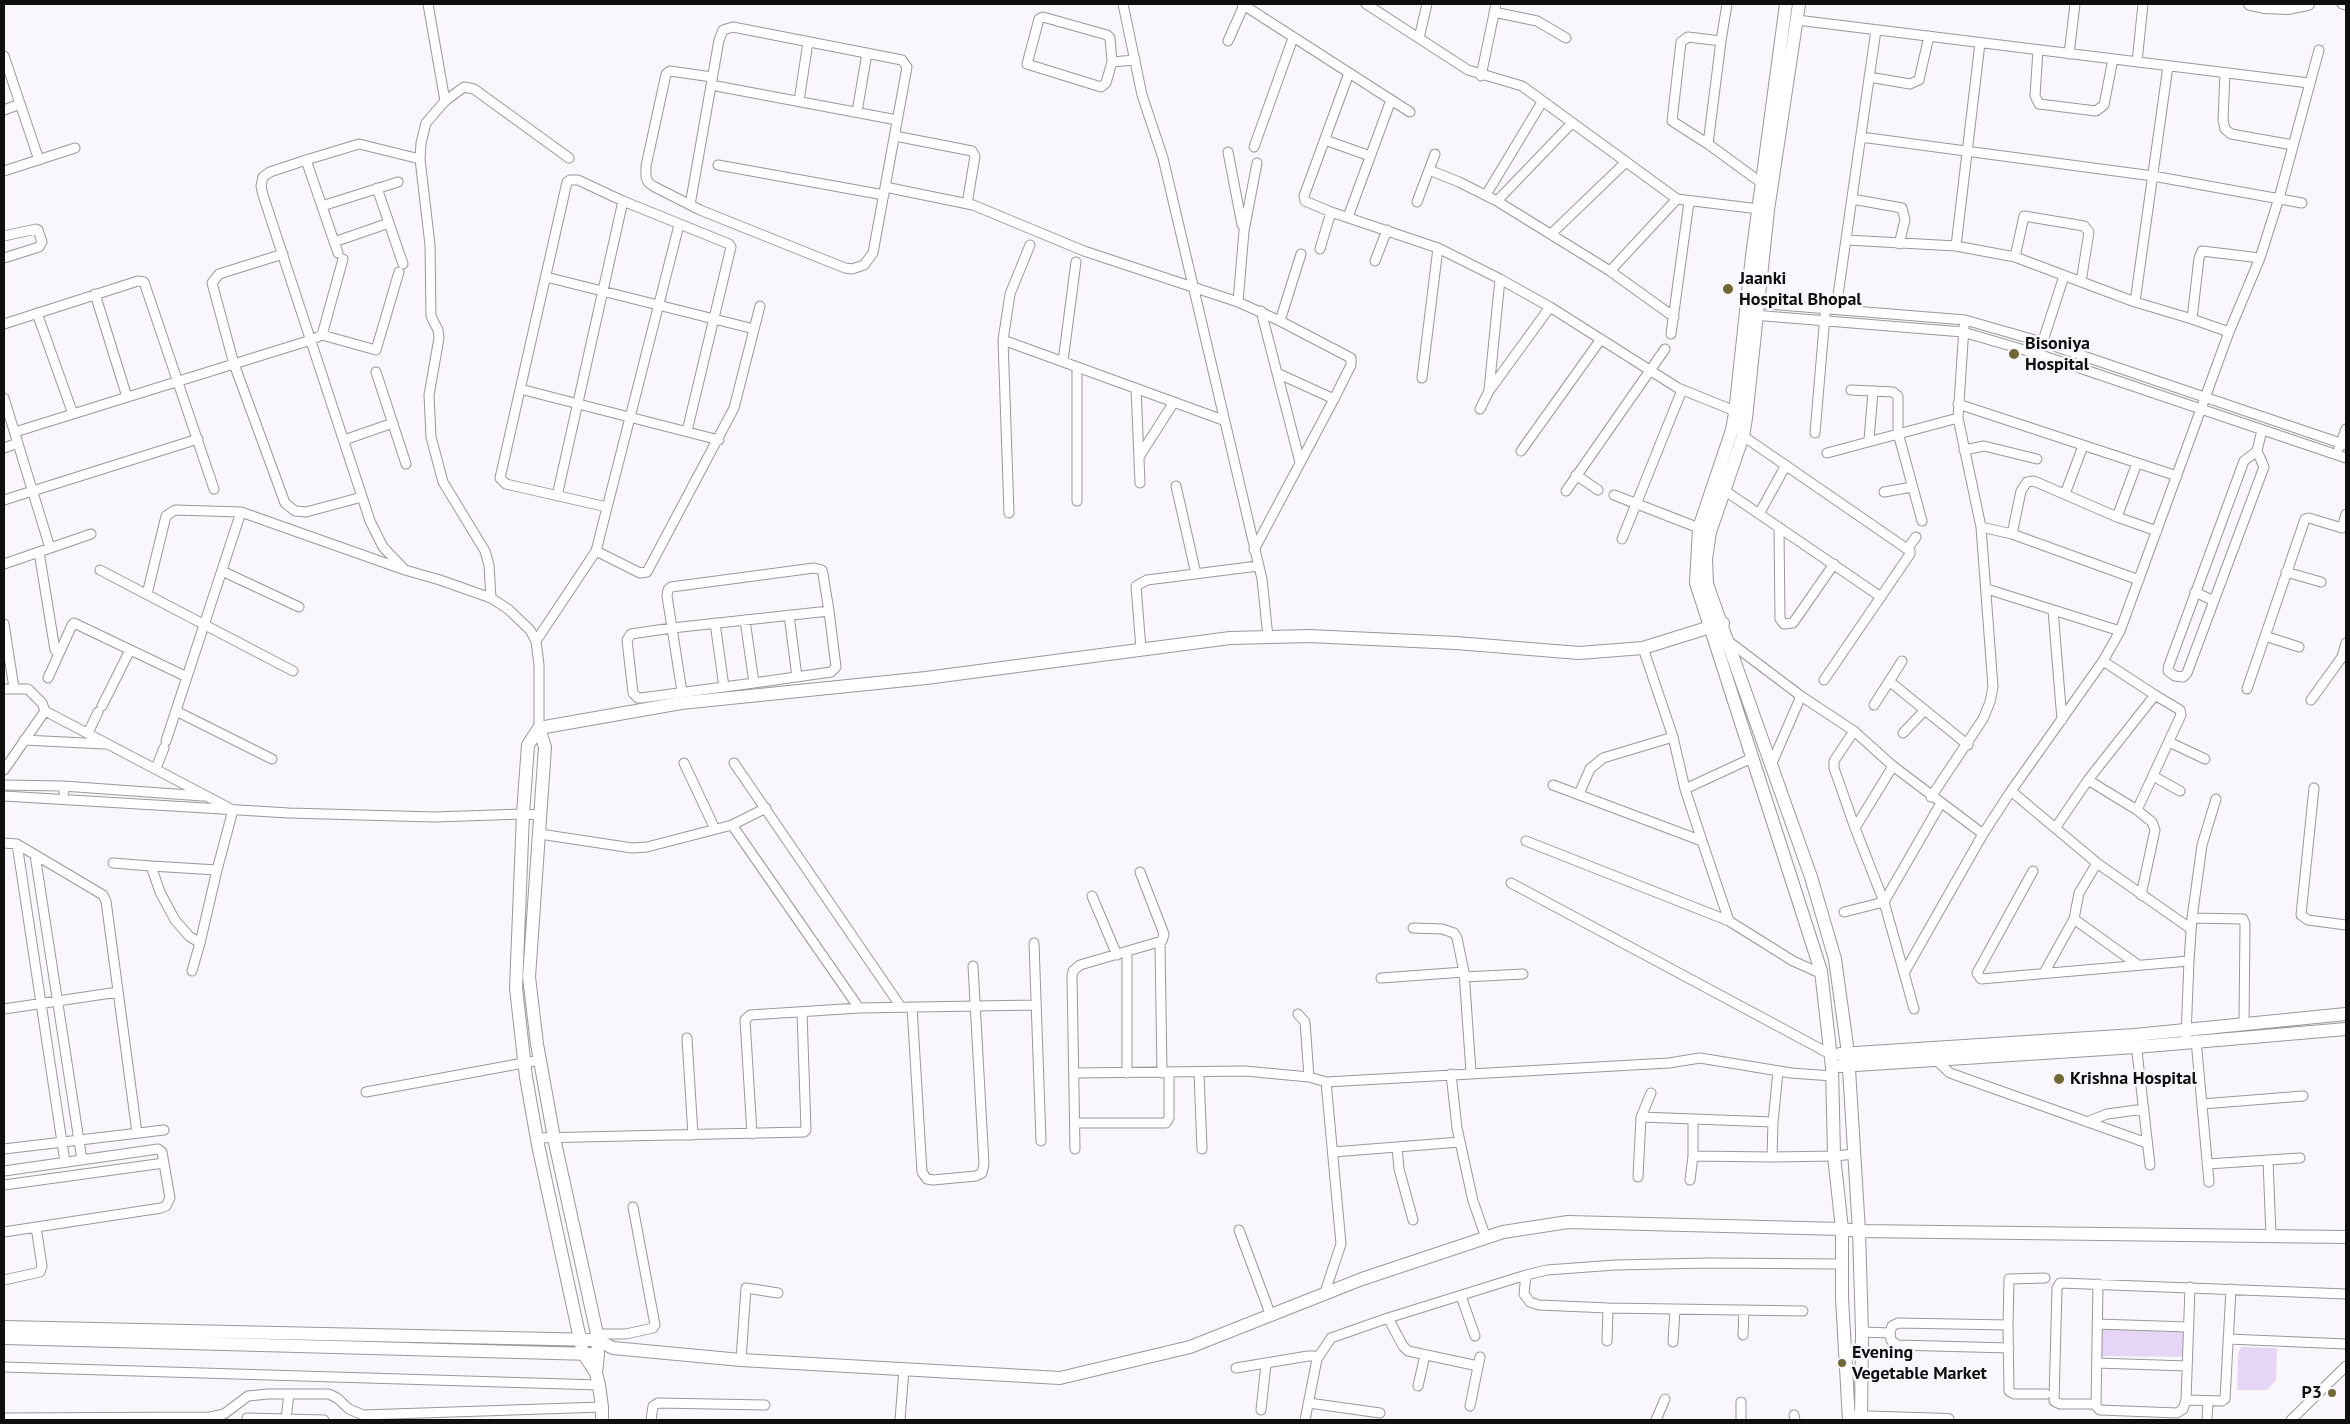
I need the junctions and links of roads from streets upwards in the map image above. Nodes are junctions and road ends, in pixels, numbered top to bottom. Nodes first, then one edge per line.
1 (428, 4) edge
2 (1123, 4) edge
3 (1243, 4) edge
4 (1366, 4) edge
5 (1427, 4) edge
6 (1728, 4) edge
7 (1786, 4) edge
8 (1799, 4) edge
9 (2075, 4) edge
10 (2144, 4) edge
11 (2250, 4) edge
12 (2308, 4) edge
13 (2342, 4) edge
14 (2346, 5) edge
15 (1495, 8) edge
16 (1797, 20) junction
17 (1876, 30) junction
18 (1929, 36) junction
19 (1293, 38) junction
20 (1419, 38) junction
21 (1566, 38) dead end
22 (1228, 41) dead end
23 (1720, 41) junction
24 (808, 42) junction
25 (1980, 43) junction
26 (2038, 50) junction
27 (2319, 50) dead end
28 (867, 53) junction
29 (2069, 54) junction
30 (2113, 59) junction
31 (4, 60) edge
32 (1135, 60) junction
33 (1112, 62) junction
34 (2137, 62) junction
35 (2168, 66) junction
36 (1349, 73) junction
37 (2225, 73) junction
38 (1481, 76) junction
39 (1869, 77) junction
40 (711, 81) junction
41 (2308, 83) junction
42 (1391, 100) junction
43 (799, 101) junction
44 (1542, 102) junction
45 (20, 104) junction
46 (442, 104) junction
47 (4, 110) edge
48 (857, 112) junction
49 (1410, 112) dead end
50 (897, 120) junction
51 (1571, 124) junction
52 (895, 136) junction
53 (1861, 137) junction
54 (1325, 140) junction
55 (1708, 144) junction
56 (2293, 145) junction
57 (1254, 147) dead end
58 (75, 148) dead end
59 (1968, 151) junction
60 (1228, 152) dead end
61 (1435, 154) dead end
62 (1370, 156) junction
63 (569, 158) dead end
64 (420, 159) junction
65 (39, 160) junction
66 (306, 160) junction
67 (1626, 162) junction
68 (1257, 163) dead end
69 (718, 165) dead end
70 (1429, 170) junction
71 (4, 172) edge
72 (2153, 176) junction
73 (398, 182) dead end
74 (1763, 184) junction
75 (377, 188) junction
76 (884, 191) junction
77 (1486, 195) junction
78 (2279, 198) junction
79 (1677, 199) junction
80 (1852, 199) junction
81 (623, 201) junction
82 (1497, 201) junction
83 (1417, 202) dead end
84 (1689, 202) junction
85 (2302, 203) dead end
86 (967, 204) junction
87 (322, 206) junction
88 (690, 206) junction
89 (1759, 209) junction
90 (1331, 212) junction
91 (1348, 217) junction
92 (389, 223) junction
93 (678, 225) junction
94 (1387, 230) junction
95 (1244, 231) junction
96 (1551, 234) junction
97 (4, 236) edge
98 (1846, 240) junction
99 (334, 242) junction
100 (1899, 244) junction
101 (1030, 245) dead end
102 (1956, 246) junction
103 (1438, 248) junction
104 (1320, 249) dead end
105 (283, 254) junction
106 (1301, 254) dead end
107 (2015, 257) junction
108 (4, 258) edge
109 (2260, 258) junction
110 (1375, 261) dead end
111 (1076, 262) dead end
112 (1610, 271) junction
113 (546, 276) junction
114 (2064, 276) junction
115 (1500, 279) junction
116 (2081, 282) junction
117 (1192, 287) junction
118 (603, 291) junction
119 (95, 294) junction
120 (1238, 302) junction
121 (2134, 302) junction
122 (658, 305) junction
123 (760, 306) dead end
124 (1550, 307) junction
125 (1826, 308) junction
126 (1751, 309) junction
127 (1836, 309) junction
128 (1261, 311) junction
129 (37, 313) junction
130 (1674, 317) junction
131 (714, 318) junction
132 (2192, 319) junction
133 (1824, 320) junction
134 (1965, 320) junction
135 (1280, 321) junction
136 (4, 324) edge
137 (754, 329) junction
138 (1963, 332) junction
139 (2229, 332) junction
140 (1671, 334) dead end
141 (322, 335) junction
142 (1601, 339) junction
143 (310, 340) junction
144 (1003, 340) junction
145 (2042, 342) junction
146 (1665, 349) dead end
147 (2038, 354) junction
148 (1062, 361) junction
149 (234, 364) junction
150 (1077, 367) junction
151 (1649, 371) junction
152 (376, 372) dead end
153 (1277, 373) junction
154 (1422, 378) dead end
155 (178, 381) junction
156 (1136, 388) junction
157 (520, 389) junction
158 (1682, 390) junction
159 (1851, 390) dead end
160 (1489, 391) junction
161 (1873, 391) junction
162 (2207, 396) junction
163 (127, 397) junction
164 (4, 398) edge
165 (1334, 400) junction
166 (1174, 402) junction
167 (578, 403) junction
168 (1958, 404) junction
169 (2202, 408) junction
170 (1480, 410) dead end
171 (1736, 411) junction
172 (73, 414) junction
173 (630, 417) junction
174 (1958, 418) junction
175 (1223, 420) junction
176 (393, 424) junction
177 (2346, 429) edge
178 (2262, 430) junction
179 (687, 431) junction
180 (15, 432) junction
181 (1815, 433) dead end
182 (1898, 433) junction
183 (1743, 436) junction
184 (198, 439) junction
185 (344, 440) junction
186 (719, 440) junction
187 (1869, 440) junction
188 (18, 443) junction
189 (2343, 444) edge
190 (2083, 446) junction
191 (4, 448) edge
192 (1964, 450) junction
193 (1521, 451) dead end
194 (2257, 451) junction
195 (1827, 453) dead end
196 (2336, 455) junction
197 (1139, 457) junction
198 (2346, 458) edge
199 (2037, 459) dead end
200 (1300, 462) junction
201 (2137, 463) junction
202 (406, 464) dead end
203 (1786, 465) junction
204 (1576, 475) junction
205 (2177, 476) junction
206 (1140, 484) dead end
207 (1176, 486) dead end
208 (1912, 487) junction
209 (214, 489) dead end
210 (1598, 490) dead end
211 (1724, 490) junction
212 (32, 491) junction
213 (1566, 491) dead end
214 (1884, 492) dead end
215 (2065, 494) junction
216 (1614, 495) dead end
217 (557, 496) junction
218 (362, 497) junction
219 (4, 500) edge
220 (1077, 500) dead end
221 (1636, 504) junction
222 (607, 507) junction
223 (241, 512) junction
224 (1009, 513) dead end
225 (1759, 514) junction
226 (2346, 514) edge
227 (2117, 517) junction
228 (1922, 521) dead end
229 (1981, 527) junction
230 (1699, 528) junction
231 (1778, 528) junction
232 (2344, 529) edge
233 (2157, 531) junction
234 (91, 534) dead end
235 (2012, 534) junction
236 (1916, 537) dead end
237 (1622, 539) dead end
238 (50, 548) junction
239 (1908, 549) junction
240 (1254, 550) junction
241 (596, 551) junction
242 (39, 552) junction
243 (4, 564) edge
244 (1834, 564) junction
245 (1258, 566) junction
246 (100, 570) dead end
247 (405, 570) junction
248 (222, 571) junction
249 (2286, 572) junction
250 (1196, 574) junction
251 (2139, 580) junction
252 (2321, 582) dead end
253 (1987, 589) junction
254 (2195, 592) junction
255 (146, 594) junction
256 (1881, 597) junction
257 (491, 598) junction
258 (2214, 601) junction
259 (299, 607) dead end
260 (2053, 610) junction
261 (829, 611) junction
262 (788, 616) junction
263 (745, 620) junction
264 (715, 623) junction
265 (1723, 623) junction
266 (4, 624) edge
267 (204, 625) junction
268 (672, 628) junction
269 (1709, 628) junction
270 (2120, 632) junction
271 (2265, 636) junction
272 (1268, 637) junction
273 (1728, 640) junction
274 (536, 641) junction
275 (2346, 643) edge
276 (2299, 646) dead end
277 (1642, 648) junction
278 (1141, 649) junction
279 (55, 650) dead end
280 (130, 650) junction
281 (2344, 657) edge
282 (2103, 661) junction
283 (1902, 662) dead end
284 (293, 671) dead end
285 (187, 677) junction
286 (797, 677) junction
287 (48, 678) dead end
288 (1824, 680) dead end
289 (1889, 681) junction
290 (754, 683) junction
291 (724, 687) junction
292 (14, 688) junction
293 (4, 689) edge
294 (2247, 690) dead end
295 (738, 691) junction
296 (682, 692) junction
297 (2155, 695) junction
298 (1801, 696) junction
299 (2311, 700) dead end
300 (1874, 705) dead end
301 (1925, 710) junction
302 (45, 711) junction
303 (176, 711) junction
304 (2062, 720) junction
305 (539, 728) junction
306 (1854, 731) junction
307 (88, 733) junction
308 (1903, 733) dead end
309 (1673, 737) junction
310 (24, 740) junction
311 (2169, 742) junction
312 (107, 744) junction
313 (1968, 745) junction
314 (272, 758) dead end
315 (1752, 758) junction
316 (2205, 759) dead end
317 (684, 763) dead end
318 (734, 763) dead end
319 (1772, 763) junction
320 (1893, 766) junction
321 (156, 768) junction
322 (4, 770) edge
323 (2153, 776) junction
324 (2088, 780) junction
325 (4, 785) edge
326 (1553, 785) dead end
327 (63, 786) junction
328 (2314, 788) dead end
329 (1685, 789) junction
330 (2011, 791) junction
331 (2180, 791) dead end
332 (1579, 794) junction
333 (4, 796) edge
334 (205, 796) junction
335 (1931, 797) junction
336 (2216, 799) dead end
337 (64, 800) junction
338 (1941, 803) junction
339 (766, 808) junction
340 (233, 810) junction
341 (2137, 810) junction
342 (523, 814) junction
343 (540, 815) junction
344 (732, 825) junction
345 (2056, 827) junction
346 (1855, 828) junction
347 (715, 830) junction
348 (540, 834) junction
349 (1983, 834) junction
350 (1526, 841) dead end
351 (1702, 841) junction
352 (4, 843) edge
353 (17, 844) junction
354 (35, 855) junction
355 (113, 863) dead end
356 (2097, 863) junction
357 (151, 866) junction
358 (216, 870) junction
359 (2033, 870) dead end
360 (1140, 872) dead end
361 (1511, 883) dead end
362 (2141, 895) junction
363 (1092, 896) dead end
364 (1884, 902) junction
365 (1844, 912) dead end
366 (2192, 918) junction
367 (2074, 919) junction
368 (1729, 921) junction
369 (2346, 925) edge
370 (1413, 928) dead end
371 (2191, 930) junction
372 (200, 943) junction
373 (1034, 943) dead end
374 (1160, 944) junction
375 (1122, 954) junction
376 (2189, 961) junction
377 (2138, 965) junction
378 (973, 966) dead end
379 (192, 971) dead end
380 (1904, 972) junction
381 (2044, 973) junction
382 (1464, 974) junction
383 (1523, 974) dead end
384 (1822, 974) junction
385 (1381, 978) dead end
386 (118, 992) junction
387 (56, 1001) junction
388 (40, 1004) junction
389 (1036, 1005) junction
390 (974, 1006) junction
391 (901, 1007) junction
392 (912, 1007) junction
393 (860, 1008) junction
394 (4, 1009) edge
395 (1914, 1009) dead end
396 (802, 1012) junction
397 (1298, 1014) dead end
398 (2346, 1014) edge
399 (2244, 1023) junction
400 (2346, 1029) edge
401 (2189, 1037) junction
402 (687, 1038) dead end
403 (2136, 1041) junction
404 (1848, 1053) junction
405 (1935, 1059) junction
406 (540, 1060) junction
407 (525, 1063) junction
408 (1831, 1066) junction
409 (1849, 1066) junction
410 (1778, 1071) junction
411 (1470, 1072) junction
412 (1075, 1073) junction
413 (1127, 1073) junction
414 (1166, 1073) junction
415 (1199, 1073) junction
416 (1450, 1074) junction
417 (1309, 1077) junction
418 (1326, 1082) junction
419 (366, 1092) dead end
420 (1651, 1093) dead end
421 (2303, 1096) dead end
422 (2202, 1104) junction
423 (2144, 1109) junction
424 (1641, 1117) junction
425 (1693, 1120) junction
426 (1773, 1122) junction
427 (2086, 1122) junction
428 (1076, 1123) junction
429 (164, 1130) dead end
430 (137, 1133) junction
431 (752, 1134) junction
432 (693, 1135) junction
433 (536, 1138) junction
434 (554, 1138) junction
435 (78, 1140) junction
436 (1041, 1141) dead end
437 (62, 1142) junction
438 (1460, 1142) junction
439 (2147, 1143) junction
440 (1397, 1147) junction
441 (4, 1149) edge
442 (1075, 1149) dead end
443 (1202, 1149) dead end
444 (1333, 1152) junction
445 (1855, 1154) junction
446 (1693, 1156) junction
447 (1834, 1156) junction
448 (1772, 1157) junction
449 (2300, 1158) dead end
450 (82, 1160) junction
451 (2268, 1160) junction
452 (66, 1162) junction
453 (164, 1162) junction
454 (2207, 1164) junction
455 (2150, 1165) dead end
456 (4, 1171) edge
457 (1638, 1177) dead end
458 (1690, 1180) dead end
459 (2209, 1182) dead end
460 (4, 1185) edge
461 (633, 1208) dead end
462 (1413, 1220) dead end
463 (36, 1227) junction
464 (1842, 1229) junction
465 (1239, 1230) dead end
466 (1859, 1231) junction
467 (4, 1232) edge
468 (2271, 1236) junction
469 (2346, 1237) edge
470 (1486, 1238) junction
471 (1841, 1264) junction
472 (1526, 1276) junction
473 (2045, 1278) dead end
474 (4, 1280) edge
475 (2098, 1284) junction
476 (2190, 1287) junction
477 (2231, 1289) junction
478 (778, 1293) dead end
479 (2346, 1294) edge
480 (1324, 1296) junction
481 (1460, 1296) junction
482 (1608, 1308) junction
483 (1675, 1310) junction
484 (1744, 1310) junction
485 (1803, 1311) dead end
486 (1271, 1316) junction
487 (1388, 1318) junction
488 (2097, 1324) junction
489 (2008, 1325) junction
490 (4, 1326) edge
491 (2188, 1327) junction
492 (1862, 1332) junction
493 (1890, 1333) junction
494 (1743, 1334) dead end
495 (1475, 1336) dead end
496 (597, 1337) junction
497 (4, 1338) edge
498 (2228, 1339) junction
499 (581, 1340) junction
500 (1607, 1341) dead end
501 (1673, 1342) dead end
502 (2346, 1344) edge
503 (613, 1348) junction
504 (2009, 1348) junction
505 (583, 1354) junction
506 (598, 1354) junction
507 (1424, 1355) junction
508 (1318, 1359) junction
509 (741, 1360) junction
510 (2097, 1363) junction
511 (1266, 1364) junction
512 (2187, 1366) junction
513 (2346, 1366) edge
514 (4, 1367) edge
515 (1236, 1368) dead end
516 (903, 1375) junction
517 (295, 1376) junction
518 (598, 1379) junction
519 (1418, 1386) dead end
520 (292, 1394) junction
521 (2046, 1394) dead end
522 (1665, 1399) dead end
523 (2186, 1400) junction
524 (2208, 1401) junction
525 (1740, 1402) dead end
526 (1309, 1403) junction
527 (2096, 1404) junction
528 (765, 1405) dead end
529 (1470, 1406) dead end
530 (1261, 1410) dead end
531 (1380, 1413) dead end
532 (603, 1416) edge
533 (4, 1418) edge
534 (900, 1418) edge
535 (286, 1419) junction
536 (1855, 1419) edge
537 (247, 1420) edge
538 (324, 1420) edge
539 (651, 1420) edge
540 (1305, 1420) edge
541 (1656, 1420) edge
542 (1741, 1420) edge
543 (1948, 1420) edge
544 (2207, 1420) edge
545 (2291, 1420) edge

1 - 46 street
2 - 32 street
3 - 19 street
3 - 22 street
4 - 20 street
5 - 20 street
6 - 23 street
7 - 74 street
8 - 16 street
9 - 29 street
10 - 34 street
11 - 12 street
13 - 14 street
15 - 21 street
15 - 38 street
16 - 17 street
16 - 126 street
17 - 18 street
17 - 39 street
18 - 25 street
18 - 39 street
19 - 36 street
19 - 57 street
20 - 38 street
23 - 55 street
23 - 55 street
24 - 28 street
24 - 40 street
24 - 43 street
25 - 26 street
25 - 59 street
26 - 29 street
26 - 30 street
27 - 41 street
28 - 48 street
28 - 50 street
29 - 30 street
30 - 34 street
31 - 45 street
32 - 33 street
32 - 117 street
33 - 33 street
34 - 35 street
35 - 37 street
35 - 72 street
36 - 42 street
36 - 54 street
37 - 41 street
37 - 56 street
38 - 44 street
39 - 53 street
40 - 43 street
40 - 88 street
40 - 88 street
41 - 56 street
42 - 49 street
42 - 62 street
43 - 48 street
44 - 51 street
44 - 77 street
45 - 47 street
45 - 65 street
46 - 63 street
46 - 64 street
48 - 50 street
50 - 52 street
51 - 67 street
51 - 82 street
52 - 76 street
52 - 86 street
53 - 59 street
53 - 80 street
54 - 62 street
54 - 90 street
55 - 74 street
56 - 78 street
58 - 65 street
59 - 72 street
59 - 102 street
60 - 95 street
61 - 70 street
62 - 91 street
64 - 66 street
64 - 257 street
65 - 71 street
66 - 87 street
66 - 105 street
67 - 79 street
67 - 96 street
68 - 95 street
69 - 76 street
70 - 77 street
70 - 83 street
72 - 78 street
72 - 121 street
73 - 75 street
74 - 89 street
75 - 87 street
75 - 92 street
76 - 86 street
76 - 88 street
77 - 82 street
78 - 85 street
78 - 109 street
79 - 84 street
79 - 112 street
80 - 98 street
80 - 100 street
81 - 93 street
81 - 113 street
81 - 118 street
82 - 96 street
84 - 89 street
84 - 130 street
86 - 117 street
87 - 99 street
89 - 126 street
90 - 91 street
90 - 104 street
91 - 94 street
92 - 99 street
92 - 141 street
93 - 122 street
93 - 131 street
94 - 103 street
94 - 110 street
95 - 120 street
96 - 112 street
97 - 108 street
98 - 100 street
98 - 127 street
99 - 141 street
100 - 102 street
101 - 144 street
102 - 107 street
103 - 115 street
103 - 154 street
105 - 143 street
105 - 149 street
106 - 135 street
107 - 114 street
107 - 116 street
109 - 132 street
109 - 139 street
111 - 148 street
112 - 130 street
113 - 118 street
113 - 157 street
114 - 116 street
114 - 145 street
115 - 124 street
115 - 160 street
116 - 121 street
117 - 120 street
117 - 175 street
118 - 122 street
118 - 167 street
119 - 129 street
119 - 155 street
119 - 163 street
120 - 128 street
121 - 132 street
122 - 131 street
122 - 173 street
123 - 137 street
124 - 142 street
124 - 160 street
125 - 126 street
125 - 127 street
125 - 133 street
126 - 133 street
126 - 171 street
126 - 183 street
127 - 134 street
128 - 135 street
128 - 153 street
129 - 136 street
129 - 172 street
130 - 140 street
131 - 137 street
131 - 179 street
132 - 139 street
133 - 138 street
133 - 181 street
134 - 138 street
134 - 145 street
135 - 165 street
137 - 186 street
138 - 147 street
138 - 168 street
139 - 162 street
141 - 143 street
142 - 151 street
142 - 193 street
143 - 149 street
143 - 185 street
144 - 148 street
144 - 224 street
145 - 147 street
145 - 162 street
146 - 151 street
147 - 169 street
148 - 150 street
149 - 155 street
149 - 218 street
150 - 156 street
150 - 220 street
151 - 158 street
151 - 204 street
152 - 176 street
153 - 165 street
153 - 200 street
155 - 163 street
155 - 184 street
156 - 166 street
156 - 197 street
157 - 167 street
157 - 217 street
158 - 171 street
158 - 221 street
159 - 161 street
160 - 170 street
161 - 182 street
161 - 187 street
162 - 169 street
162 - 189 street
163 - 172 street
164 - 180 street
165 - 200 street
166 - 175 street
166 - 197 street
167 - 173 street
167 - 217 street
168 - 174 street
168 - 190 street
169 - 178 street
169 - 205 street
171 - 230 street
172 - 180 street
173 - 179 street
173 - 222 street
174 - 182 street
174 - 192 street
175 - 240 street
176 - 185 street
176 - 202 street
177 - 189 street
178 - 194 street
178 - 196 street
179 - 186 street
180 - 188 street
182 - 187 street
182 - 208 street
183 - 203 street
183 - 211 street
184 - 209 street
184 - 212 street
185 - 218 street
186 - 241 street
187 - 195 street
188 - 191 street
188 - 212 street
189 - 196 street
190 - 201 street
190 - 215 street
192 - 199 street
192 - 229 street
194 - 254 street
194 - 258 street
196 - 198 street
197 - 206 street
200 - 240 street
201 - 205 street
201 - 227 street
203 - 225 street
203 - 239 street
204 - 210 street
204 - 213 street
205 - 233 street
207 - 250 street
208 - 214 street
208 - 228 street
211 - 225 street
211 - 265 street
212 - 219 street
212 - 238 street
215 - 227 street
215 - 235 street
216 - 221 street
217 - 222 street
218 - 247 street
221 - 230 street
221 - 237 street
222 - 241 street
223 - 247 street
223 - 248 street
223 - 255 street
225 - 231 street
226 - 232 street
227 - 233 street
229 - 235 street
229 - 253 street
230 - 269 street
231 - 244 street
231 - 244 street
232 - 249 street
233 - 251 street
234 - 238 street
235 - 251 street
236 - 239 street
238 - 242 street
239 - 256 street
240 - 245 street
241 - 274 street
242 - 243 street
242 - 279 street
244 - 256 street
245 - 250 street
245 - 272 street
246 - 255 street
247 - 257 street
248 - 259 street
248 - 267 street
249 - 252 street
249 - 271 street
250 - 278 street
251 - 270 street
253 - 260 street
253 - 313 street
254 - 258 street
254 - 258 street
255 - 267 street
256 - 288 street
257 - 274 street
260 - 270 street
260 - 304 street
261 - 262 street
261 - 268 street
261 - 286 street
262 - 263 street
262 - 286 street
263 - 264 street
263 - 290 street
264 - 268 street
264 - 291 street
265 - 269 street
265 - 273 street
266 - 292 street
267 - 284 street
267 - 285 street
268 - 296 street
268 - 296 street
269 - 277 street
269 - 315 street
270 - 282 street
271 - 276 street
271 - 294 street
272 - 277 street
272 - 278 street
273 - 298 street
273 - 319 street
274 - 305 street
275 - 281 street
277 - 309 street
278 - 295 street
280 - 285 street
280 - 287 street
280 - 307 street
281 - 299 street
282 - 297 street
282 - 304 street
283 - 289 street
285 - 303 street
286 - 290 street
289 - 300 street
289 - 301 street
290 - 295 street
291 - 295 street
291 - 296 street
292 - 293 street
292 - 302 street
295 - 305 street
297 - 311 street
297 - 324 street
298 - 306 street
298 - 319 street
301 - 308 street
301 - 313 street
302 - 307 street
302 - 310 street
303 - 314 street
303 - 321 street
304 - 330 street
305 - 342 street
305 - 343 street
306 - 320 street
306 - 346 street
307 - 312 street
309 - 329 street
309 - 332 street
310 - 312 street
310 - 322 street
311 - 316 street
311 - 323 street
312 - 321 street
313 - 335 street
315 - 329 street
315 - 384 street
317 - 347 street
318 - 339 street
319 - 404 street
320 - 335 street
320 - 346 street
321 - 334 street
323 - 331 street
323 - 341 street
324 - 341 street
324 - 345 street
325 - 327 street
326 - 332 street
327 - 334 street
327 - 337 street
328 - 369 street
329 - 351 street
330 - 345 street
330 - 349 street
332 - 351 street
333 - 337 street
334 - 340 street
335 - 338 street
336 - 366 street
337 - 340 street
338 - 349 street
338 - 364 street
339 - 344 street
339 - 391 street
340 - 342 street
340 - 358 street
341 - 362 street
342 - 343 street
342 - 407 street
343 - 348 street
344 - 347 street
344 - 393 street
345 - 356 street
346 - 364 street
347 - 348 street
348 - 406 street
349 - 380 street
350 - 368 street
351 - 368 street
352 - 353 street
353 - 354 street
353 - 388 street
354 - 386 street
354 - 387 street
355 - 357 street
356 - 362 street
356 - 367 street
357 - 358 street
357 - 372 street
358 - 372 street
359 - 381 street
360 - 374 street
361 - 408 street
362 - 371 street
363 - 375 street
364 - 365 street
364 - 380 street
366 - 371 street
366 - 399 street
367 - 377 street
367 - 381 street
368 - 384 street
370 - 382 street
371 - 376 street
372 - 379 street
373 - 389 street
374 - 375 street
374 - 414 street
375 - 412 street
375 - 413 street
376 - 377 street
376 - 401 street
377 - 381 street
378 - 390 street
380 - 395 street
382 - 383 street
382 - 385 street
382 - 411 street
384 - 408 street
386 - 387 street
386 - 430 street
387 - 388 street
387 - 435 street
388 - 394 street
388 - 437 street
389 - 390 street
389 - 436 street
390 - 392 street
390 - 392 street
391 - 392 street
391 - 393 street
393 - 396 street
396 - 431 street
396 - 431 street
397 - 417 street
398 - 399 street
399 - 401 street
400 - 401 street
401 - 403 street
401 - 422 street
402 - 432 street
403 - 404 street
403 - 405 street
403 - 423 street
404 - 408 street
404 - 409 street
405 - 409 street
405 - 427 street
406 - 407 street
406 - 434 street
407 - 419 street
407 - 433 street
408 - 409 street
408 - 410 street
408 - 447 street
409 - 445 street
410 - 411 street
410 - 426 street
411 - 416 street
412 - 413 street
412 - 428 street
413 - 414 street
414 - 415 street
414 - 428 street
415 - 417 street
415 - 443 street
416 - 418 street
416 - 438 street
417 - 418 street
418 - 444 street
420 - 424 street
421 - 422 street
422 - 454 street
423 - 427 street
423 - 439 street
424 - 425 street
424 - 457 street
425 - 426 street
425 - 446 street
426 - 448 street
427 - 439 street
428 - 442 street
429 - 430 street
430 - 435 street
431 - 432 street
432 - 434 street
433 - 434 street
433 - 499 street
434 - 496 street
435 - 437 street
435 - 450 street
437 - 441 street
437 - 452 street
438 - 440 street
438 - 470 street
439 - 455 street
440 - 444 street
440 - 462 street
444 - 480 street
445 - 447 street
445 - 466 street
446 - 448 street
446 - 458 street
447 - 448 street
447 - 464 street
449 - 451 street
450 - 452 street
450 - 453 street
451 - 454 street
451 - 468 street
452 - 456 street
453 - 460 street
453 - 463 street
454 - 459 street
461 - 496 street
463 - 467 street
463 - 474 street
464 - 466 street
464 - 470 street
464 - 471 street
465 - 486 street
466 - 468 street
466 - 492 street
468 - 469 street
470 - 480 street
471 - 472 street
471 - 536 street
472 - 481 street
472 - 482 street
473 - 489 street
475 - 476 street
475 - 488 street
475 - 527 street
476 - 477 street
476 - 491 street
477 - 479 street
477 - 498 street
478 - 509 street
480 - 486 street
481 - 487 street
481 - 495 street
482 - 483 street
482 - 500 street
483 - 484 street
483 - 501 street
484 - 485 street
484 - 494 street
486 - 516 street
487 - 507 street
487 - 508 street
488 - 491 street
488 - 510 street
489 - 493 street
489 - 504 street
490 - 499 street
491 - 512 street
492 - 493 street
492 - 536 street
493 - 504 street
496 - 499 street
496 - 503 street
496 - 506 street
497 - 505 street
498 - 502 street
498 - 524 street
499 - 505 street
503 - 506 street
503 - 509 street
504 - 521 street
505 - 506 street
505 - 518 street
506 - 518 street
507 - 519 street
507 - 529 street
508 - 511 street
508 - 526 street
509 - 516 street
510 - 512 street
510 - 527 street
511 - 515 street
511 - 530 street
512 - 523 street
513 - 545 street
514 - 517 street
516 - 534 street
517 - 518 street
517 - 520 street
518 - 532 street
520 - 532 street
520 - 533 street
520 - 535 street
522 - 541 street
523 - 524 street
523 - 527 street
524 - 544 street
525 - 542 street
526 - 531 street
526 - 540 street
528 - 539 street
535 - 537 street
535 - 538 street
536 - 543 street

